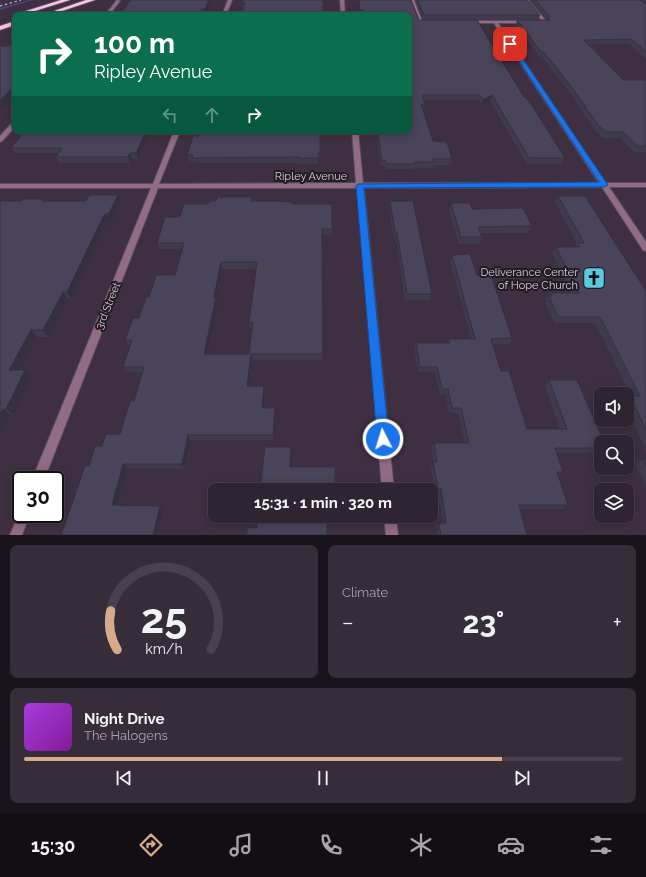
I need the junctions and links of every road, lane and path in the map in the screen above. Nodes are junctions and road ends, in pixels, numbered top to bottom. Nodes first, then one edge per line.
1 (66, 0) edge
2 (92, 0) edge
3 (230, 0) edge
4 (342, 0) edge
5 (412, 0) edge
6 (526, 0) edge
7 (118, 1) edge
8 (25, 12) edge
9 (52, 12) edge
10 (109, 12) edge
11 (225, 12) edge
12 (343, 12) edge
13 (12, 16) edge
14 (8, 17) dead end
15 (435, 22) edge
16 (465, 22) edge
17 (495, 22) junction
18 (531, 22) edge
19 (538, 22) edge
20 (12, 24) edge
21 (0, 28) edge
22 (12, 126) edge
23 (176, 134) edge
24 (355, 134) edge
25 (0, 140) edge
26 (646, 184) edge
27 (604, 185) junction
28 (0, 186) edge
29 (155, 186) junction
30 (360, 186) junction
31 (646, 248) edge
32 (42, 471) edge
33 (387, 483) edge
34 (21, 523) edge
35 (391, 523) edge
36 (16, 535) edge
37 (392, 535) edge

1 - 8 highway
2 - 9 highway
3 - 11 street
4 - 12 street
5 - 15 street
6 - 19 street
7 - 10 street
13 - 14 highway
16 - 17 street
17 - 18 street
17 - 27 street
20 - 21 highway
22 - 25 street
23 - 29 street, 3rd Street
24 - 30 street
26 - 27 street, Ripley Avenue
27 - 30 street, Ripley Avenue
27 - 31 street
28 - 29 street, Ripley Avenue
29 - 30 street, Ripley Avenue
29 - 32 street, 3rd Street
30 - 33 street
34 - 36 street
35 - 37 street

